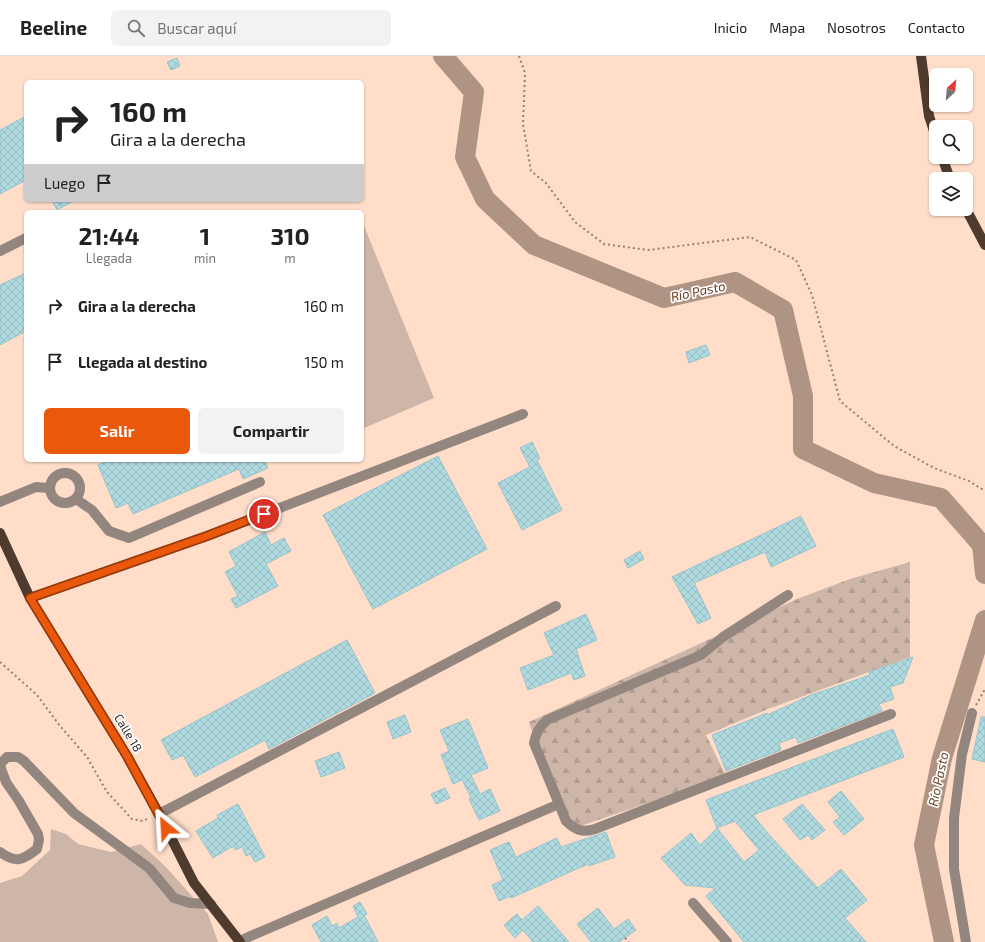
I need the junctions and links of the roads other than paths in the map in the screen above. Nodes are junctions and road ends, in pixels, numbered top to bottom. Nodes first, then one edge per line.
1 (921, 56) edge
2 (930, 120) edge
3 (970, 216) edge
4 (24, 239) edge
5 (985, 245) edge
6 (0, 251) edge
7 (523, 414) dead end
8 (260, 482) dead end
9 (49, 488) junction
10 (76, 499) junction
11 (0, 502) edge
12 (0, 533) edge
13 (788, 594) dead end
14 (30, 598) junction
15 (556, 606) dead end
16 (972, 713) road end
17 (891, 714) dead end
18 (559, 804) junction
19 (159, 814) junction
20 (0, 852) edge
21 (694, 903) dead end
22 (211, 904) junction
23 (240, 942) edge
24 (727, 942) edge
25 (966, 942) edge

1 - 2 main road
3 - 5 main road
4 - 6 street
7 - 14 street
8 - 10 street
9 - 10 street
9 - 10 street
9 - 11 street
12 - 14 main road, Calle 18
13 - 18 street
14 - 19 main road, Calle 18
15 - 19 street
16 - 25 street
17 - 18 street
18 - 23 street
19 - 22 main road, Calle 18
20 - 22 street
21 - 24 street
22 - 23 main road, Calle 18

